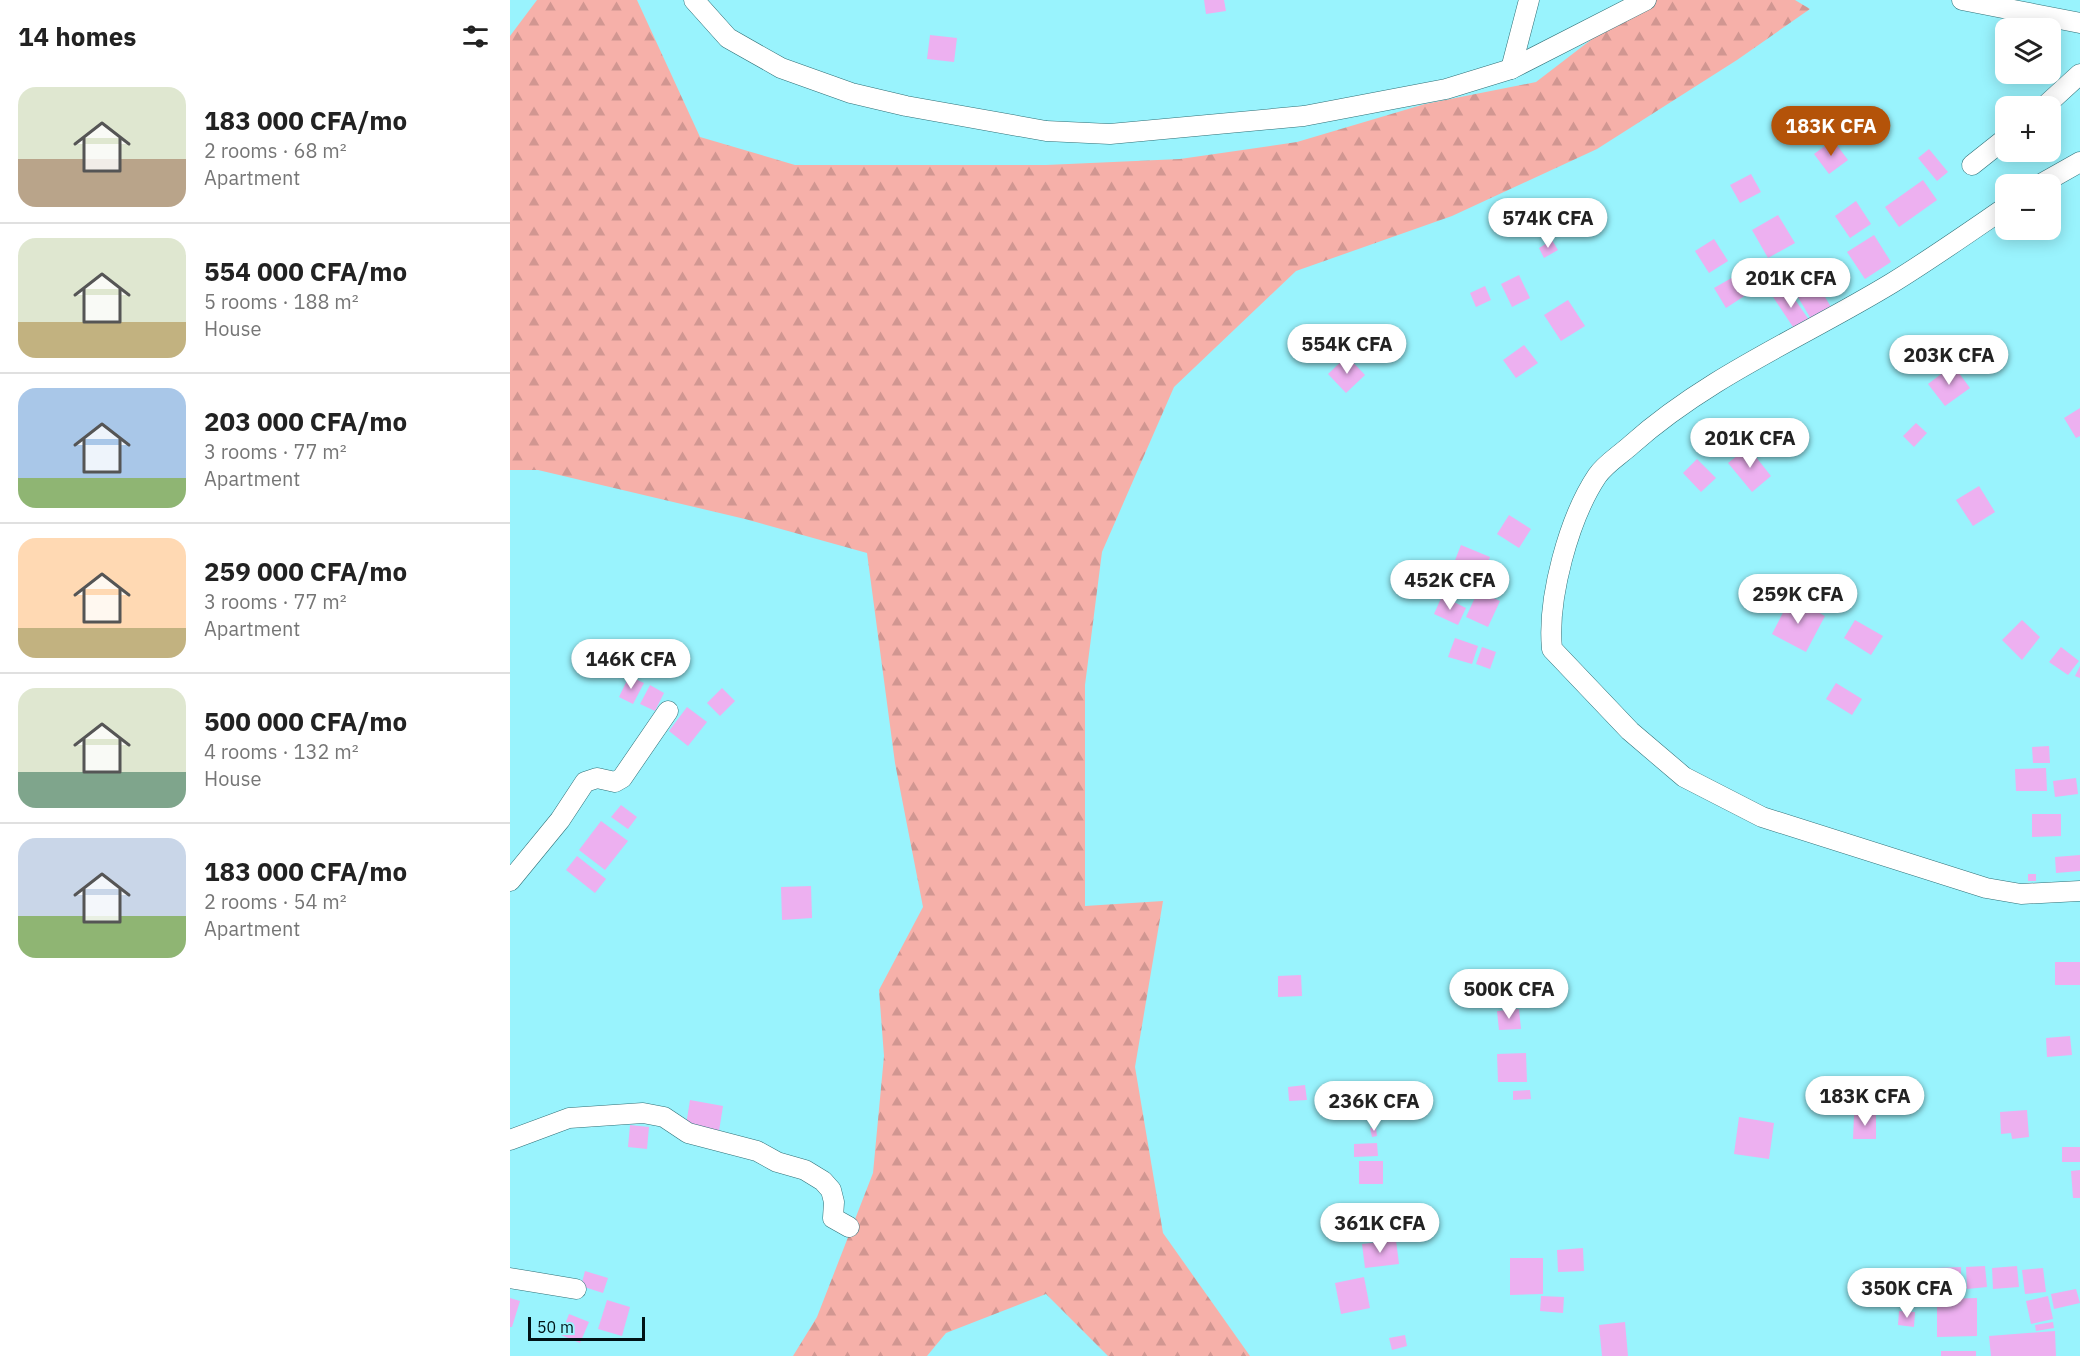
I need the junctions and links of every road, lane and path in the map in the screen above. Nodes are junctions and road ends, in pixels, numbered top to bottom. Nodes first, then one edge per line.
1 (694, 0) edge
2 (1528, 0) edge
3 (1646, 0) edge
4 (1962, 0) edge
5 (2023, 5) edge
6 (2080, 23) edge
7 (1511, 69) junction
8 (2080, 74) edge
9 (2056, 96) edge
10 (1995, 147) edge
11 (2080, 162) edge
12 (1972, 165) dead end
13 (2059, 174) edge
14 (1995, 214) edge
15 (668, 711) dead end
16 (510, 881) edge
17 (2080, 891) edge
18 (510, 1140) edge
19 (849, 1227) dead end
20 (510, 1278) edge
21 (576, 1289) dead end

1 - 7 street
2 - 7 street
3 - 7 street
4 - 5 street
5 - 6 street
8 - 9 street
10 - 12 street
11 - 13 street
14 - 17 street
15 - 16 street
18 - 19 street
20 - 21 street

